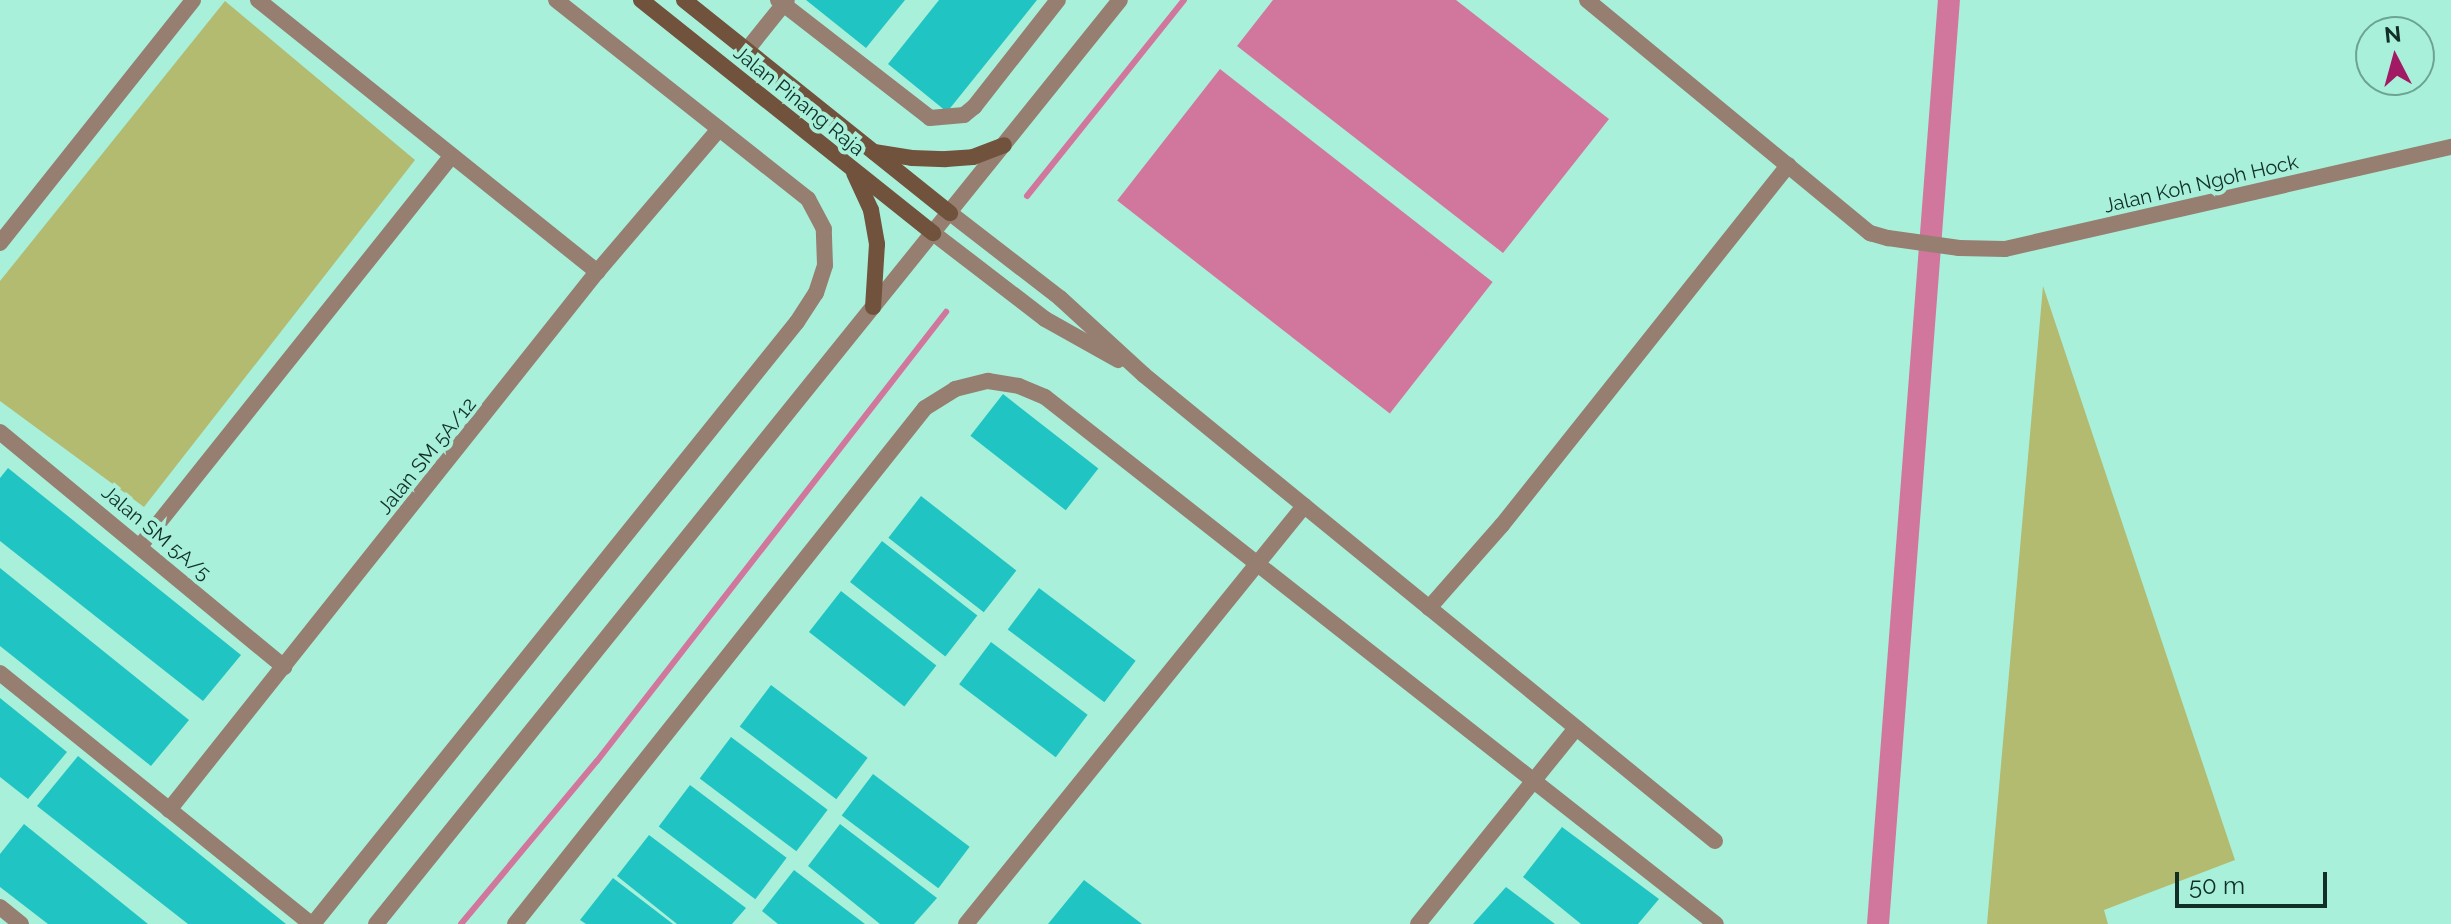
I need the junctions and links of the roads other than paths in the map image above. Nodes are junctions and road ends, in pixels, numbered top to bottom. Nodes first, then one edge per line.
1 (193, 0) edge
2 (258, 0) edge
3 (556, 0) edge
4 (641, 0) edge
5 (684, 0) edge
6 (1058, 0) edge
7 (1120, 0) edge
8 (1587, 0) edge
9 (783, 2) edge
10 (746, 51) junction
11 (719, 129) junction
12 (1004, 145) junction
13 (2451, 147) edge
14 (873, 151) junction
15 (452, 156) junction
16 (1788, 165) junction
17 (853, 170) junction
18 (950, 213) junction
19 (933, 233) junction
20 (0, 243) edge
21 (597, 272) junction
22 (873, 307) junction
23 (1144, 375) junction
24 (0, 432) edge
25 (1304, 506) junction
26 (141, 545) junction
27 (1256, 566) junction
28 (1429, 608) junction
29 (284, 667) junction
30 (0, 673) edge
31 (1576, 728) junction
32 (1532, 781) junction
33 (169, 810) junction
34 (1715, 841) dead end
35 (0, 907) edge
36 (21, 924) edge
37 (312, 924) edge
38 (376, 924) edge
39 (515, 924) edge
40 (966, 924) edge
41 (1418, 924) edge
42 (1716, 924) edge

1 - 20 street
2 - 15 street
3 - 11 street
4 - 17 main road, Jalan Pinang Raja
5 - 10 main road
6 - 9 street
7 - 12 street
8 - 16 street
9 - 10 street
10 - 14 main road
11 - 21 street, Jalan SM 5A/12
11 - 37 street
12 - 14 main road
12 - 18 street
13 - 16 street, Jalan Koh Ngoh Hock
14 - 18 main road
15 - 21 street
15 - 26 street
16 - 28 street
17 - 19 main road, Jalan Pinang Raja
17 - 22 main road
18 - 19 street
18 - 23 street
19 - 22 street
19 - 23 street
21 - 29 street, Jalan SM 5A/12
22 - 38 street
23 - 25 street
24 - 26 street, Jalan SM 5A/5
25 - 27 street
25 - 28 street
26 - 29 street, Jalan SM 5A/5
27 - 32 street
27 - 39 street
27 - 40 street
28 - 31 street
29 - 33 street, Jalan SM 5A/12
30 - 33 street
31 - 32 street
31 - 34 street
32 - 41 street
32 - 42 street
33 - 37 street
35 - 36 street

